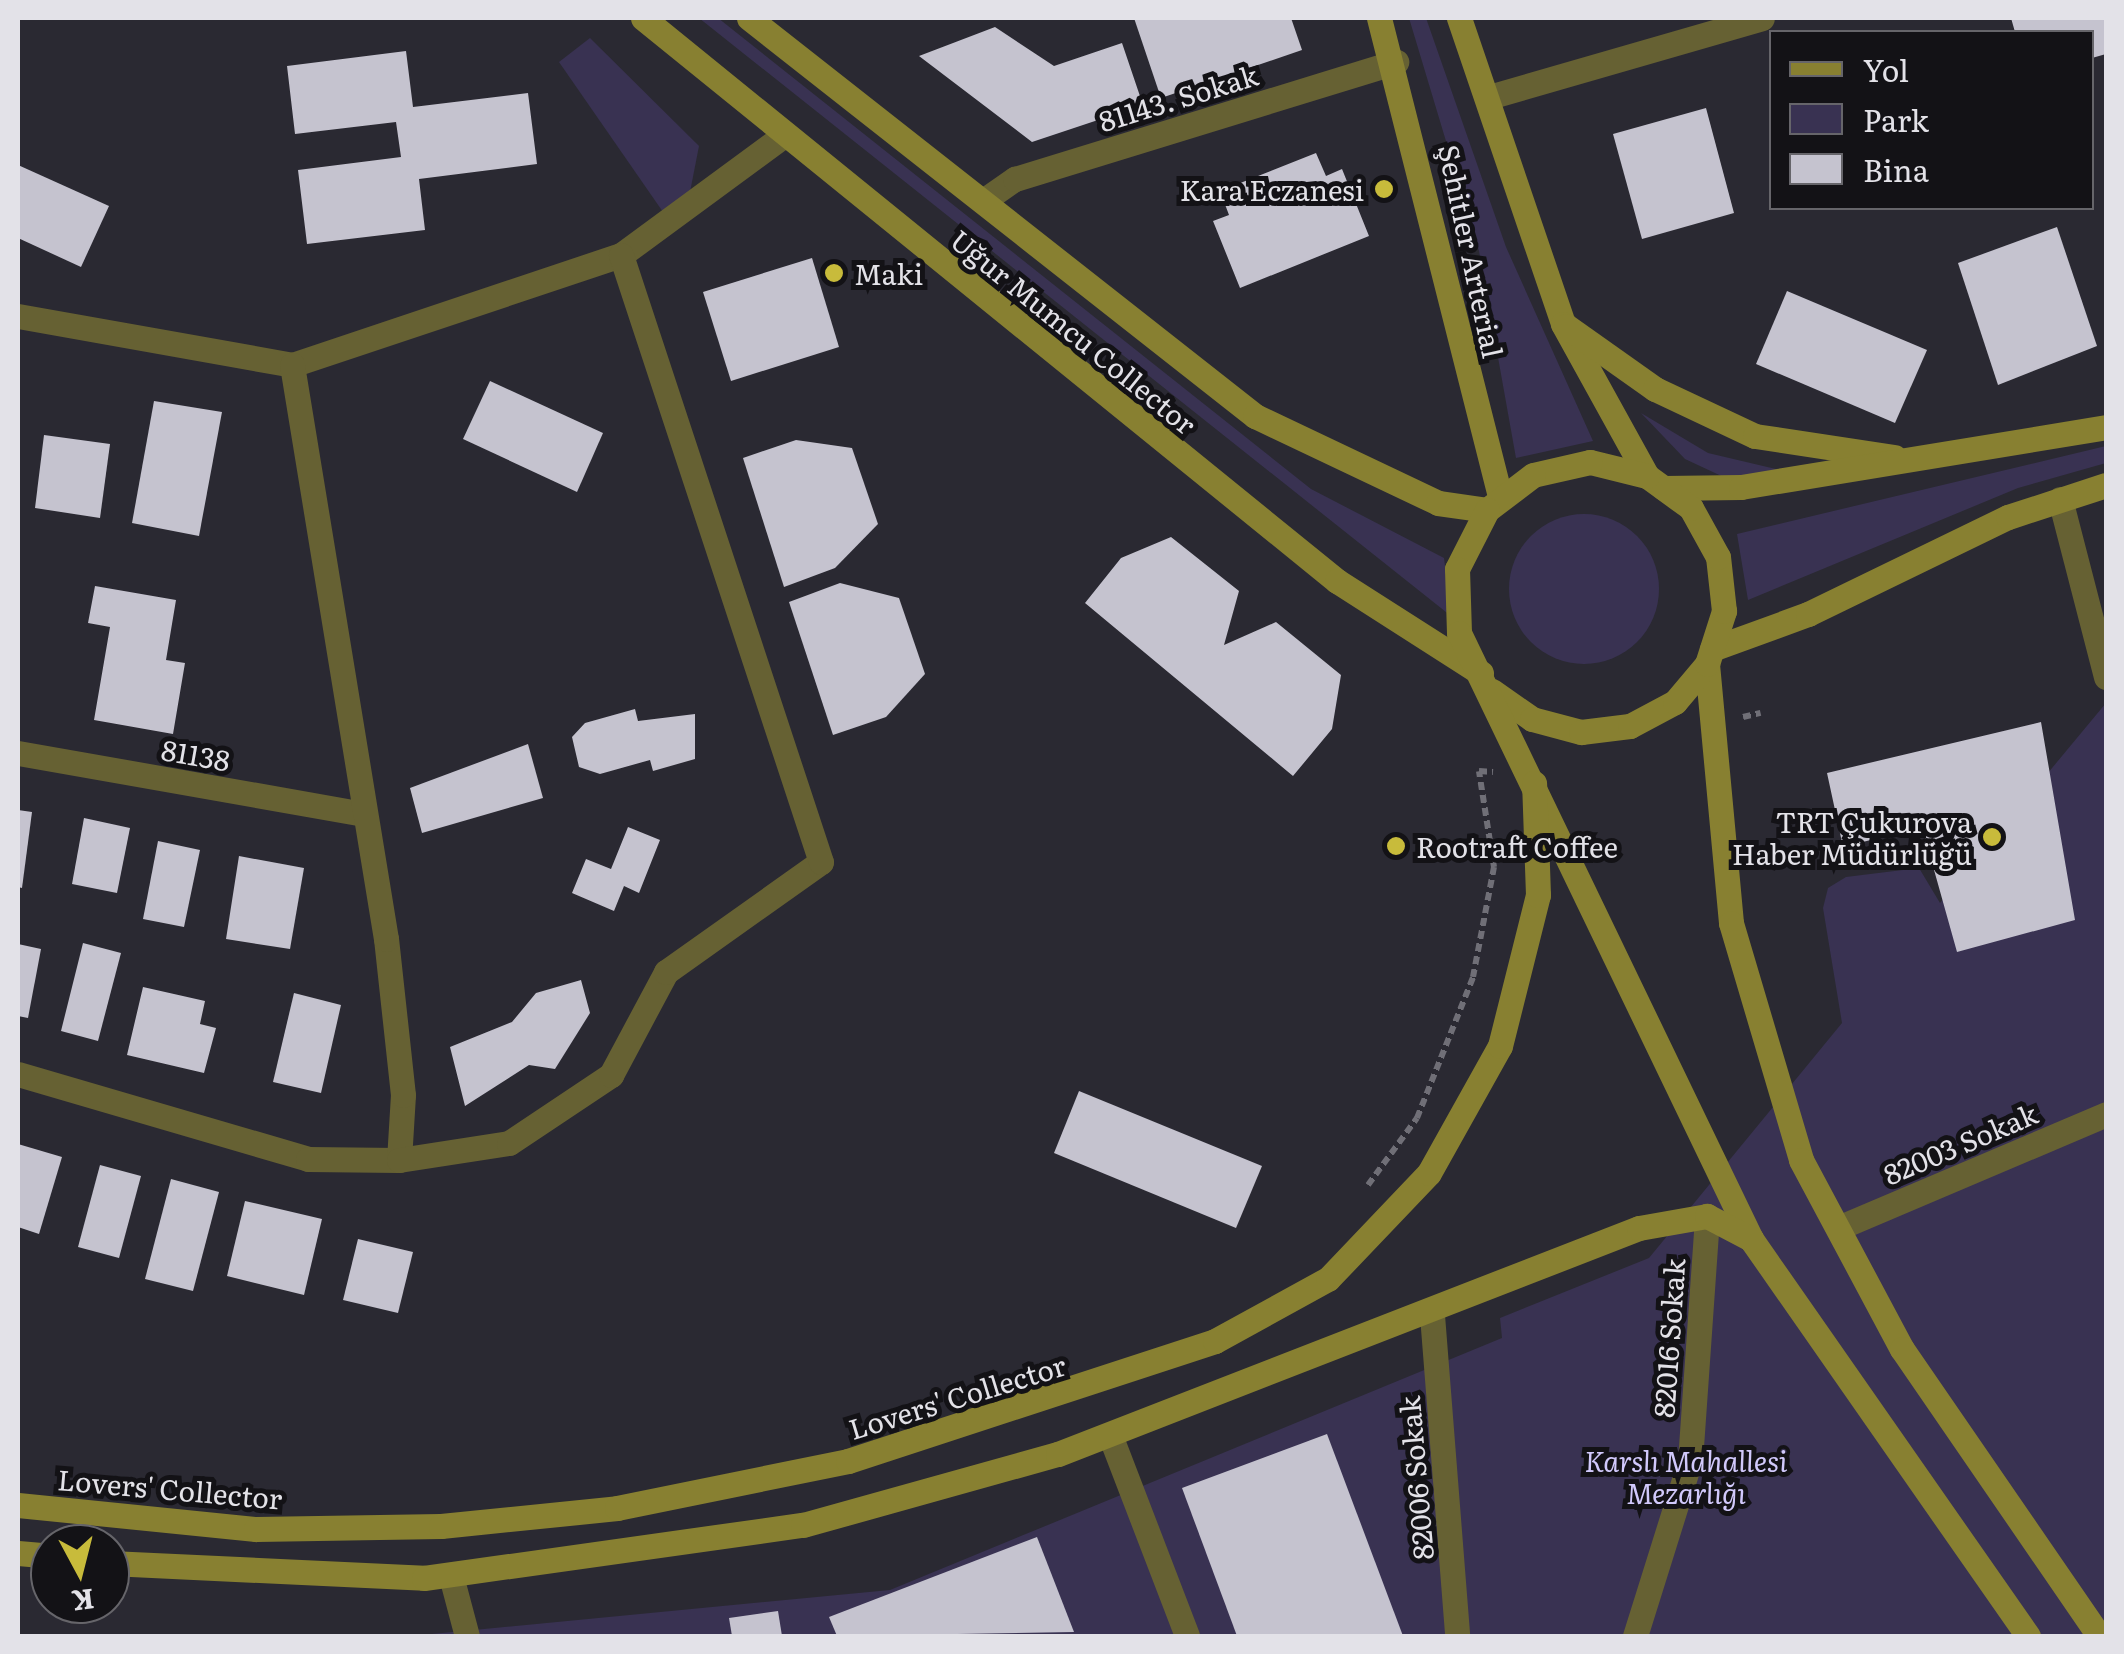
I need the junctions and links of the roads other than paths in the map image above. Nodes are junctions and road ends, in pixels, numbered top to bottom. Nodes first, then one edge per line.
1 (643, 18) edge
2 (748, 18) edge
3 (1379, 18) edge
4 (1459, 18) edge
5 (1762, 18) edge
6 (1396, 62) junction
7 (1489, 97) junction
8 (782, 136) junction
9 (982, 201) junction
10 (622, 255) junction
11 (18, 316) edge
12 (1563, 324) junction
13 (292, 366) junction
14 (2106, 428) edge
15 (1928, 461) junction
16 (1655, 482) junction
17 (2106, 485) edge
18 (2060, 499) junction
19 (1494, 504) junction
20 (1710, 656) junction
21 (2106, 677) edge
22 (1487, 682) junction
23 (18, 753) edge
24 (1534, 773) junction
25 (364, 814) junction
26 (18, 1074) edge
27 (2106, 1114) edge
28 (398, 1160) junction
29 (1707, 1216) junction
30 (1838, 1228) junction
31 (1752, 1239) junction
32 (1432, 1315) junction
33 (1110, 1435) junction
34 (18, 1505) edge
35 (130, 1564) edge
36 (451, 1576) junction
37 (467, 1636) edge
38 (1188, 1636) edge
39 (1457, 1636) edge
40 (1634, 1636) edge
41 (2028, 1636) edge
42 (2099, 1636) edge

1 - 8 main road, Uğur Mumcu Collector
2 - 9 main road, Uğur Mumcu Collector
3 - 6 main road, Şehitler Arterial
4 - 7 main road, Şehitler Arterial
5 - 7 street
6 - 9 street, 81143. Sokak
6 - 19 main road, Şehitler Arterial
7 - 12 main road, Şehitler Arterial
8 - 10 street
8 - 22 main road, Uğur Mumcu Collector
9 - 19 main road, Uğur Mumcu Collector
10 - 13 street
10 - 28 street
11 - 13 street
12 - 15 main road
12 - 16 main road, Şehitler Arterial
13 - 25 street
14 - 15 main road
15 - 16 main road
16 - 19 main road
16 - 20 main road
17 - 18 main road
18 - 20 main road
18 - 21 street
19 - 22 main road
20 - 22 main road
20 - 30 main road
22 - 24 main road
23 - 25 street, 81138
24 - 31 main road
24 - 34 main road, Lovers' Collector
25 - 28 street
26 - 28 street
27 - 30 street, 82003 Sokak
29 - 31 main road
29 - 32 main road
29 - 40 street, 82016 Sokak
30 - 42 main road
31 - 41 main road
32 - 33 main road
32 - 39 street, 82006 Sokak
33 - 36 main road
33 - 38 street
35 - 36 main road
36 - 37 street

